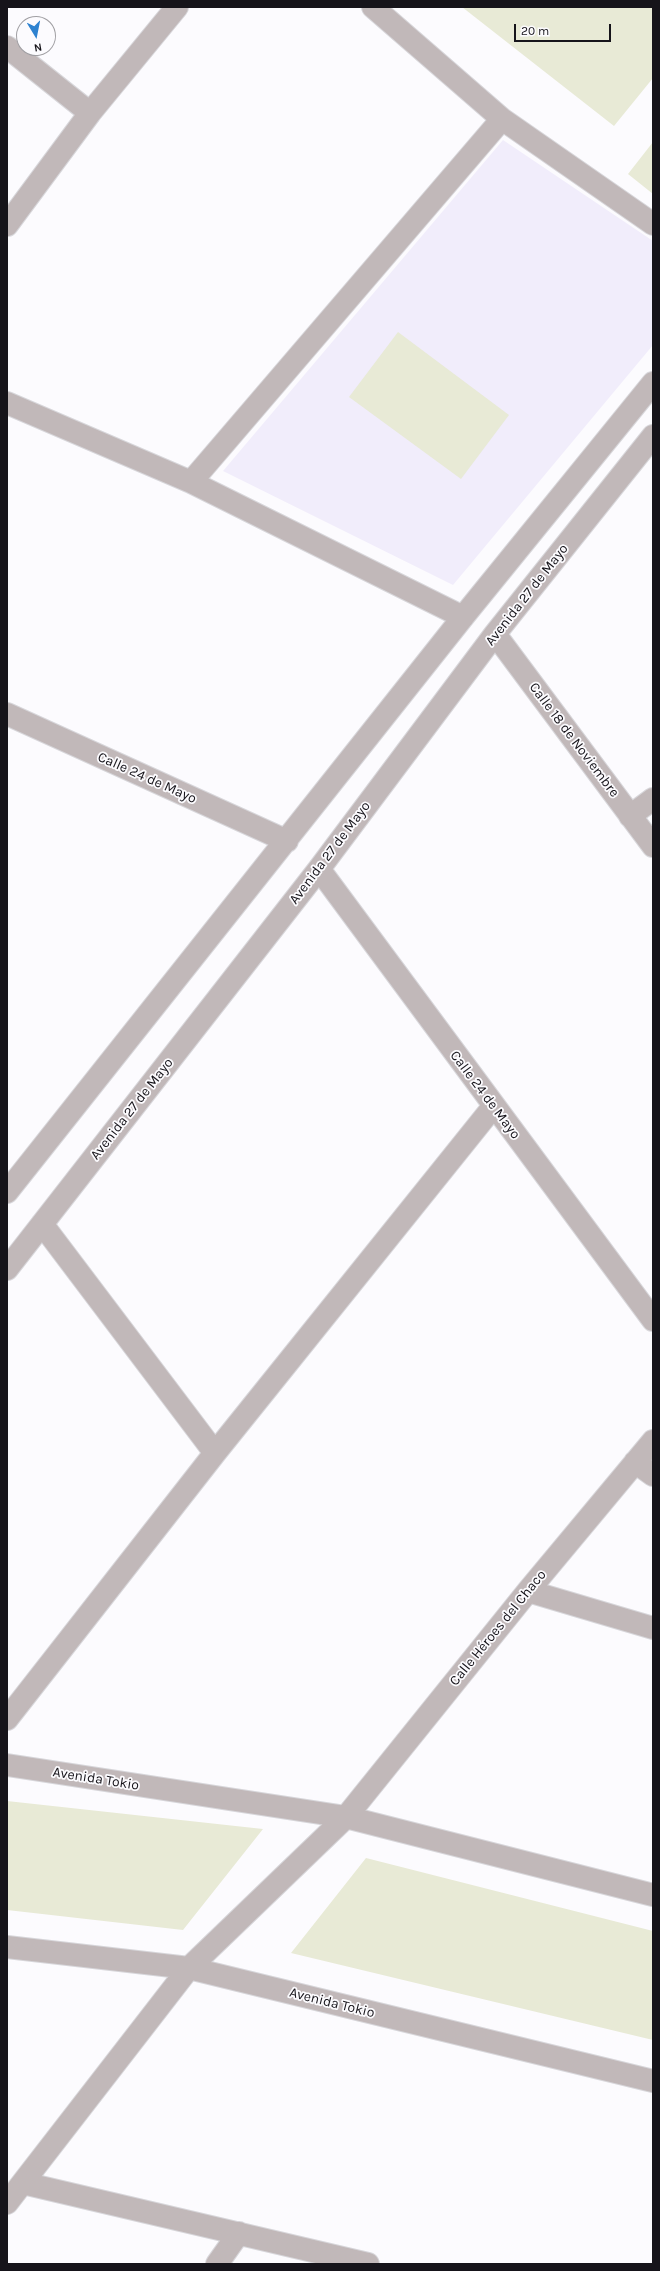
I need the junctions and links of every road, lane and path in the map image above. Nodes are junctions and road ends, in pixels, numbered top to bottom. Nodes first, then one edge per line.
1 (177, 7) edge
2 (373, 7) edge
3 (7, 47) edge
4 (90, 113) junction
5 (502, 119) junction
6 (653, 224) edge
7 (7, 225) edge
8 (653, 382) edge
9 (7, 403) edge
10 (653, 436) edge
11 (191, 482) junction
12 (464, 617) junction
13 (495, 634) junction
14 (7, 714) edge
15 (653, 799) edge
16 (630, 816) junction
17 (287, 841) junction
18 (653, 846) edge
19 (319, 869) junction
20 (493, 1107) junction
21 (7, 1191) edge
22 (42, 1224) junction
23 (7, 1269) edge
24 (653, 1320) edge
25 (653, 1441) edge
26 (215, 1453) junction
27 (636, 1462) junction
28 (653, 1475) edge
29 (528, 1591) junction
30 (653, 1628) edge
31 (7, 1719) edge
32 (7, 1766) edge
33 (346, 1817) junction
34 (653, 1895) edge
35 (7, 1946) edge
36 (189, 1968) junction
37 (653, 2081) edge
38 (23, 2182) junction
39 (7, 2203) edge
40 (239, 2234) junction
41 (217, 2264) edge
42 (368, 2264) edge

1 - 4 street
2 - 5 street
3 - 4 street
4 - 7 street
5 - 6 street
5 - 11 street
8 - 12 street
9 - 11 street
10 - 13 street, Avenida 27 de Mayo
11 - 12 street
12 - 17 street
13 - 16 street, Calle 18 de Noviembre
13 - 19 street, Avenida 27 de Mayo
14 - 17 street, Calle 24 de Mayo
15 - 16 street
16 - 18 street, Calle 18 de Noviembre
17 - 21 street
19 - 20 street, Calle 24 de Mayo
19 - 22 street, Avenida 27 de Mayo
20 - 24 street, Calle 24 de Mayo
20 - 26 street
22 - 23 street, Avenida 27 de Mayo
22 - 26 street
25 - 27 street, Calle Héroes del Chaco
26 - 31 street
27 - 28 street
27 - 29 street, Calle Héroes del Chaco
29 - 30 street
29 - 33 street, Calle Héroes del Chaco
32 - 33 street, Avenida Tokio
33 - 34 street, Avenida Tokio
33 - 36 street, Calle Héroes del Chaco
35 - 36 street, Avenida Tokio
36 - 37 street, Avenida Tokio
36 - 38 street, Calle Héroes del Chaco
38 - 39 street, Calle Héroes del Chaco
38 - 40 street
40 - 41 street
40 - 42 street

